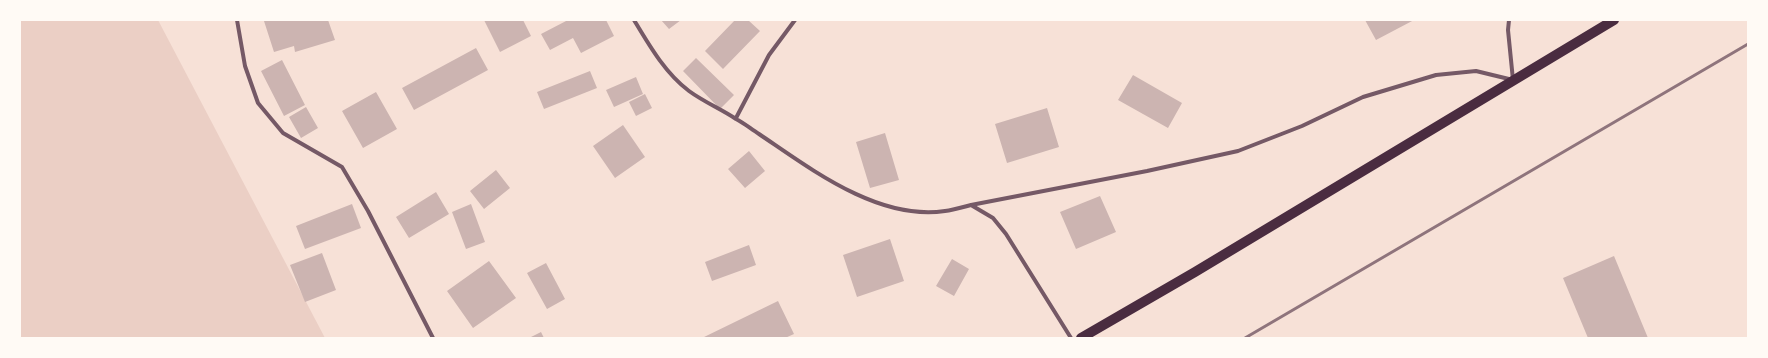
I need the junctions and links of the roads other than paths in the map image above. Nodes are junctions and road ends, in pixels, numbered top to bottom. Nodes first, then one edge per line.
1 (237, 20) edge
2 (634, 20) edge
3 (795, 20) edge
4 (1509, 20) edge
5 (1614, 20) edge
6 (1512, 80) junction
7 (736, 118) junction
8 (971, 205) junction
9 (432, 338) edge
10 (1070, 338) edge
11 (1081, 338) edge

1 - 9 street
2 - 7 street
3 - 7 street
4 - 6 street
5 - 6 main road
6 - 8 street
6 - 11 main road
7 - 8 street
8 - 10 street

